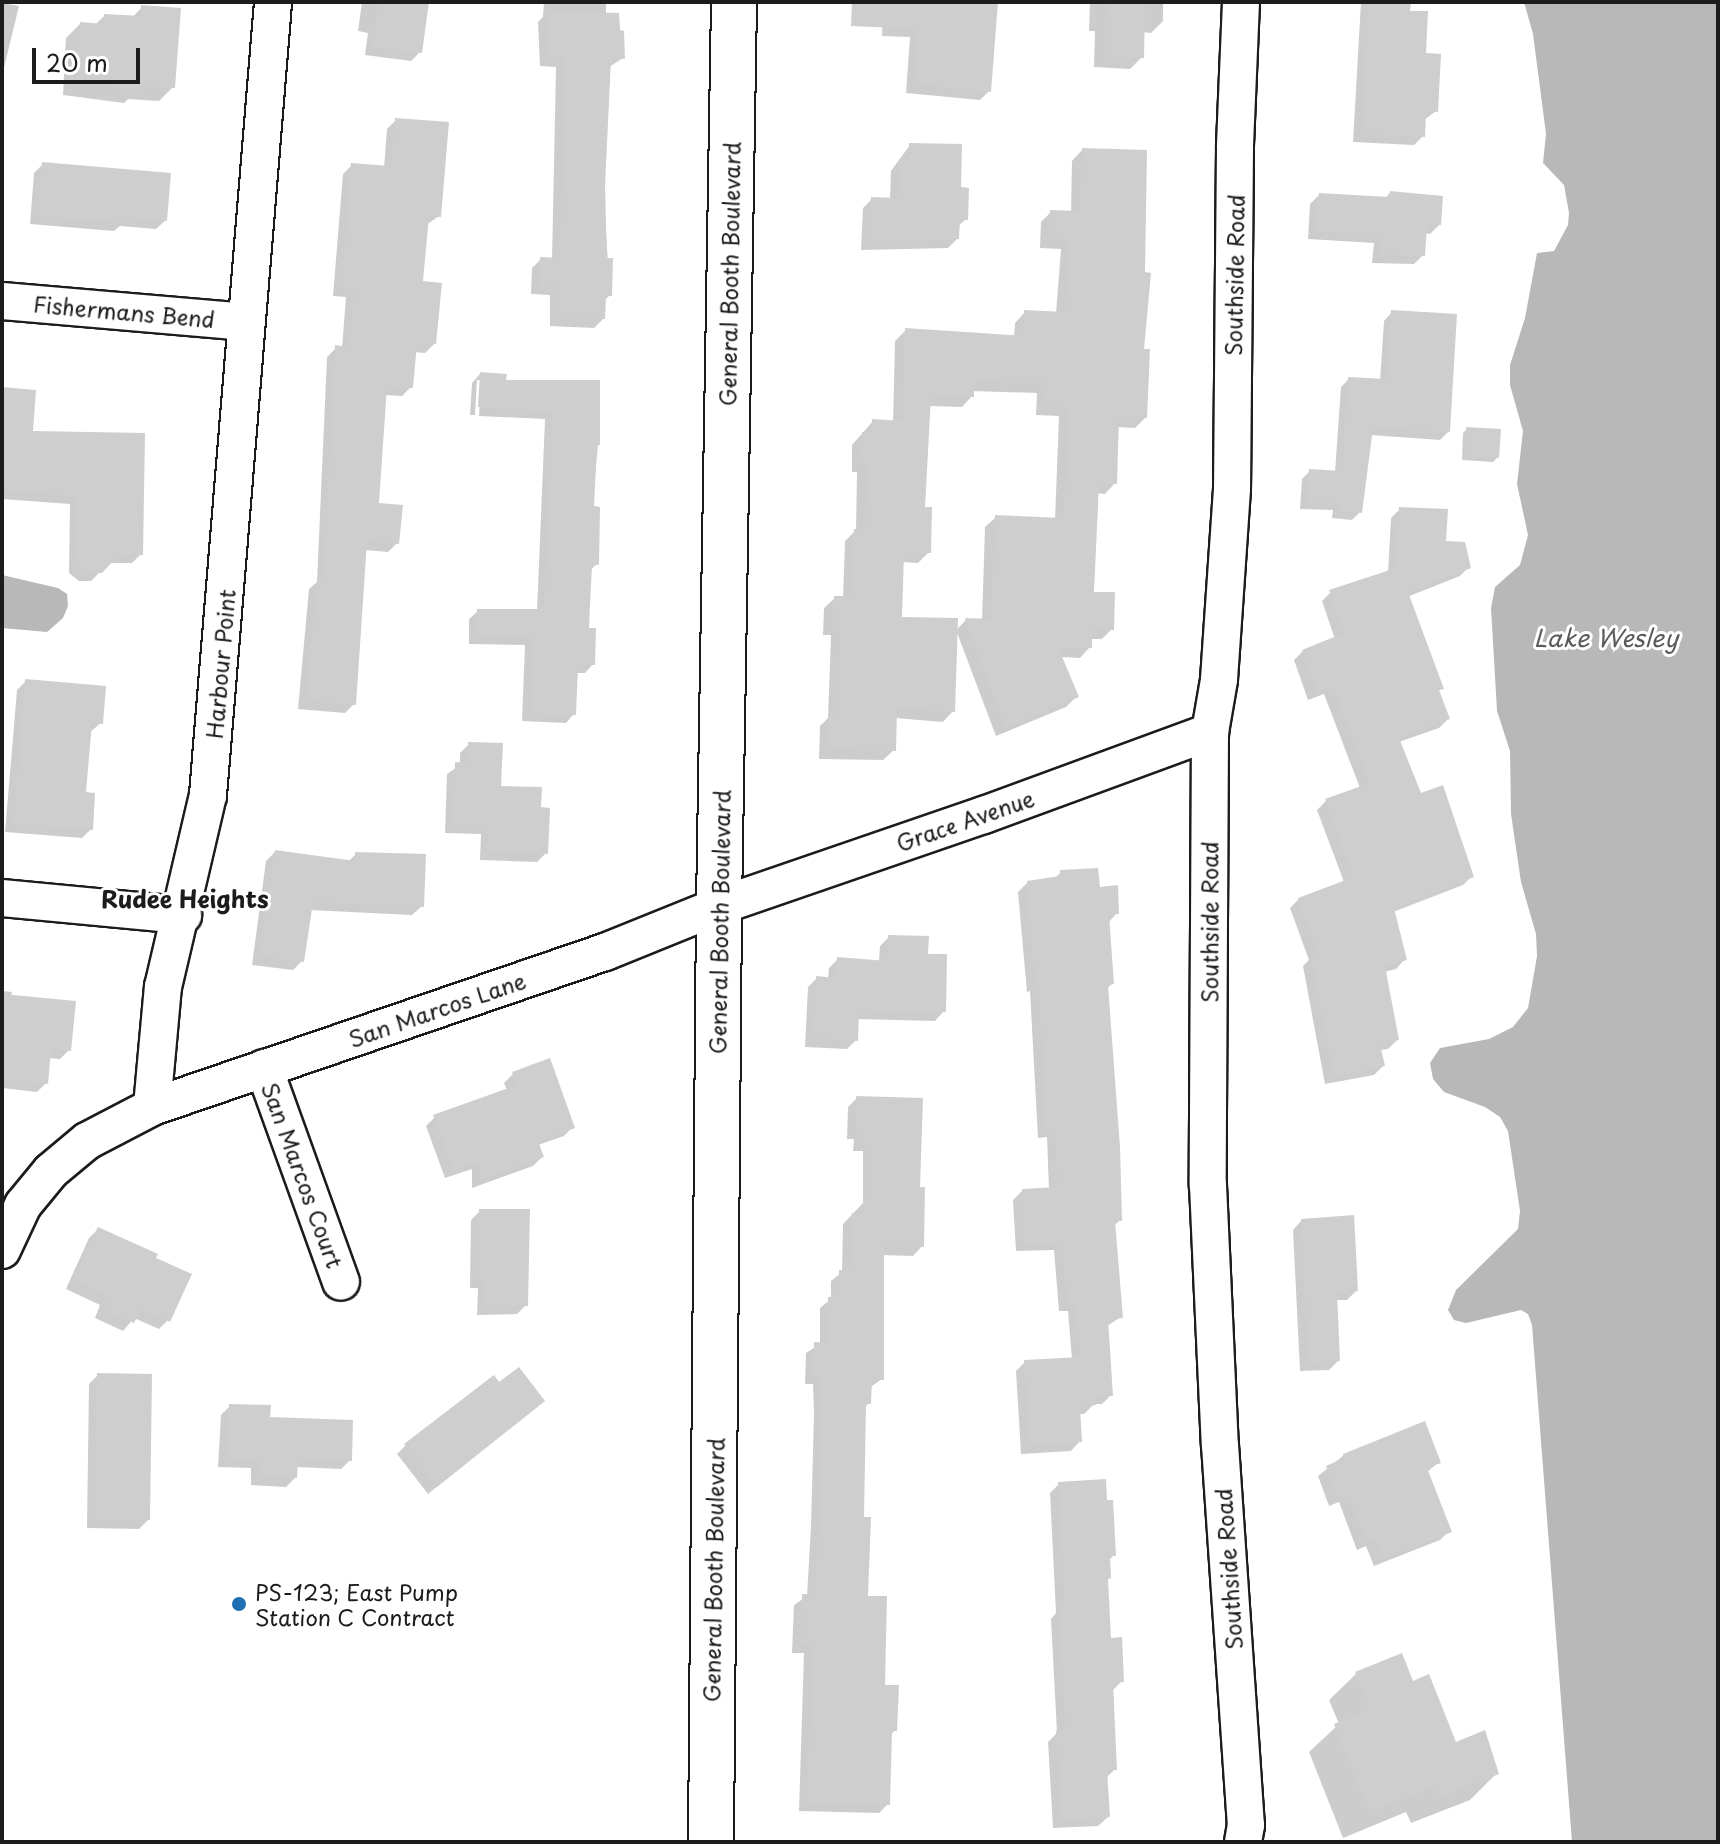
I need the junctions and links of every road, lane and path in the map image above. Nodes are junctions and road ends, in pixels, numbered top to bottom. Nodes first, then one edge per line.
1 (273, 2) edge
2 (734, 2) edge
3 (1241, 2) edge
4 (2, 301) edge
5 (246, 322) junction
6 (1210, 732) junction
7 (2, 898) edge
8 (719, 906) junction
9 (183, 915) junction
10 (264, 1068) junction
11 (152, 1107) junction
12 (2, 1250) edge
13 (341, 1282) dead end
14 (711, 1842) edge
15 (1243, 1842) edge

1 - 5 street, Harbour Point
2 - 8 highway, General Booth Boulevard
3 - 6 street, Southside Road
4 - 5 street, Fishermans Bend
5 - 9 street, Harbour Point
6 - 8 street, Grace Avenue
6 - 15 street, Southside Road
7 - 9 street
8 - 10 street, San Marcos Lane
8 - 14 highway, General Booth Boulevard
9 - 11 street, Harbour Point
10 - 11 street, San Marcos Lane
10 - 13 street, San Marcos Court
11 - 12 street

